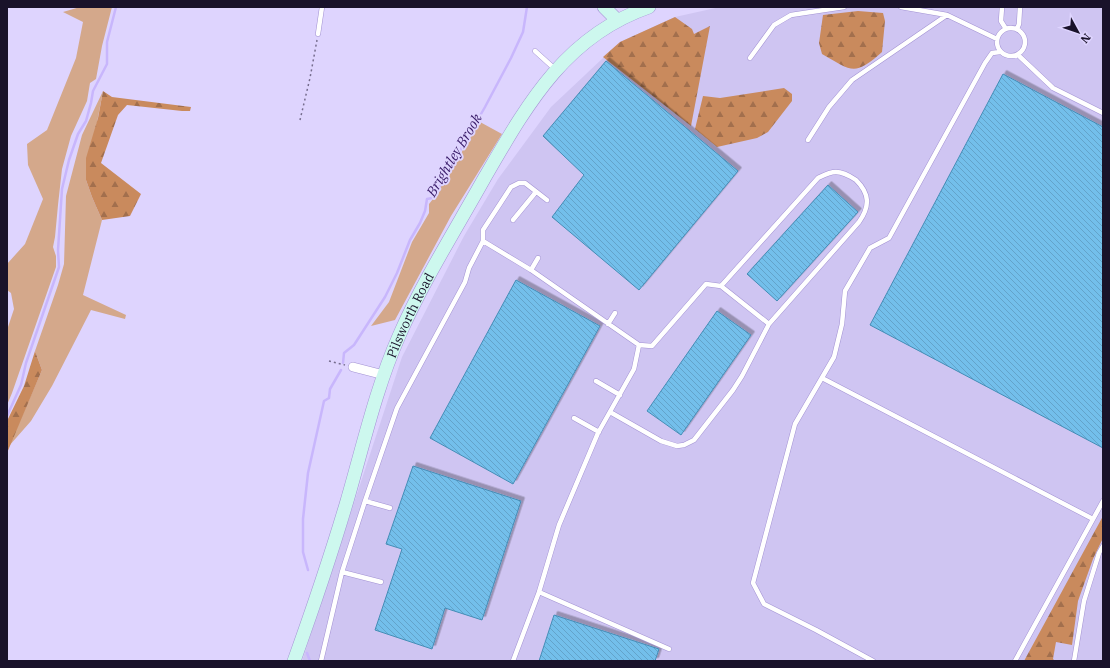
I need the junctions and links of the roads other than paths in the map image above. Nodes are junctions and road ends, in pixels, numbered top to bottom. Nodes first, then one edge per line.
1 (322, 7) edge
2 (604, 7) edge
3 (649, 7) edge
4 (844, 7) edge
5 (901, 7) edge
6 (1002, 7) edge
7 (1020, 7) edge
8 (947, 15) junction
9 (617, 20) junction
10 (1006, 29) junction
11 (1017, 29) junction
12 (318, 34) road end
13 (997, 39) junction
14 (535, 51) dead end
15 (1000, 52) junction
16 (1018, 54) junction
17 (750, 58) dead end
18 (556, 70) junction
19 (1103, 113) edge
20 (808, 140) dead end
21 (536, 192) junction
22 (547, 200) dead end
23 (513, 220) dead end
24 (483, 241) junction
25 (538, 258) dead end
26 (531, 270) junction
27 (721, 286) junction
28 (615, 313) dead end
29 (608, 324) junction
30 (769, 324) junction
31 (639, 345) junction
32 (353, 367) road end
33 (384, 375) junction
34 (822, 378) junction
35 (596, 381) dead end
36 (620, 395) junction
37 (610, 412) junction
38 (574, 418) dead end
39 (599, 432) junction
40 (365, 501) junction
41 (1103, 501) edge
42 (390, 508) dead end
43 (1093, 519) junction
44 (1103, 546) edge
45 (1101, 553) edge
46 (342, 572) junction
47 (381, 582) dead end
48 (539, 592) junction
49 (669, 649) dead end
50 (294, 661) edge
51 (321, 661) edge
52 (513, 661) edge
53 (873, 661) edge
54 (1015, 661) edge
55 (1074, 661) edge

1 - 12 lane
2 - 9 street
3 - 9 street, Pilsworth Road
4 - 17 lane
5 - 8 lane
6 - 10 lane
7 - 11 lane
8 - 13 lane
8 - 20 lane
9 - 18 street, Pilsworth Road
10 - 11 lane
10 - 13 lane
11 - 16 lane
13 - 15 lane
14 - 18 lane
15 - 16 lane
15 - 34 lane
16 - 19 lane
18 - 33 street, Pilsworth Road
21 - 22 lane
21 - 23 lane
21 - 24 lane
24 - 26 lane
24 - 40 lane
25 - 26 lane
26 - 29 lane
27 - 30 lane
27 - 30 lane
27 - 31 lane
28 - 29 lane
29 - 31 lane
30 - 37 lane
31 - 36 lane
32 - 33 street
33 - 50 street, Pilsworth Road
34 - 43 lane
34 - 53 lane
35 - 36 lane
36 - 37 lane
37 - 39 lane
38 - 39 lane
39 - 48 lane
40 - 42 lane
40 - 46 lane
41 - 43 lane
43 - 54 lane
44 - 45 lane
45 - 55 lane
46 - 47 lane
46 - 51 lane
48 - 49 lane
48 - 52 lane

